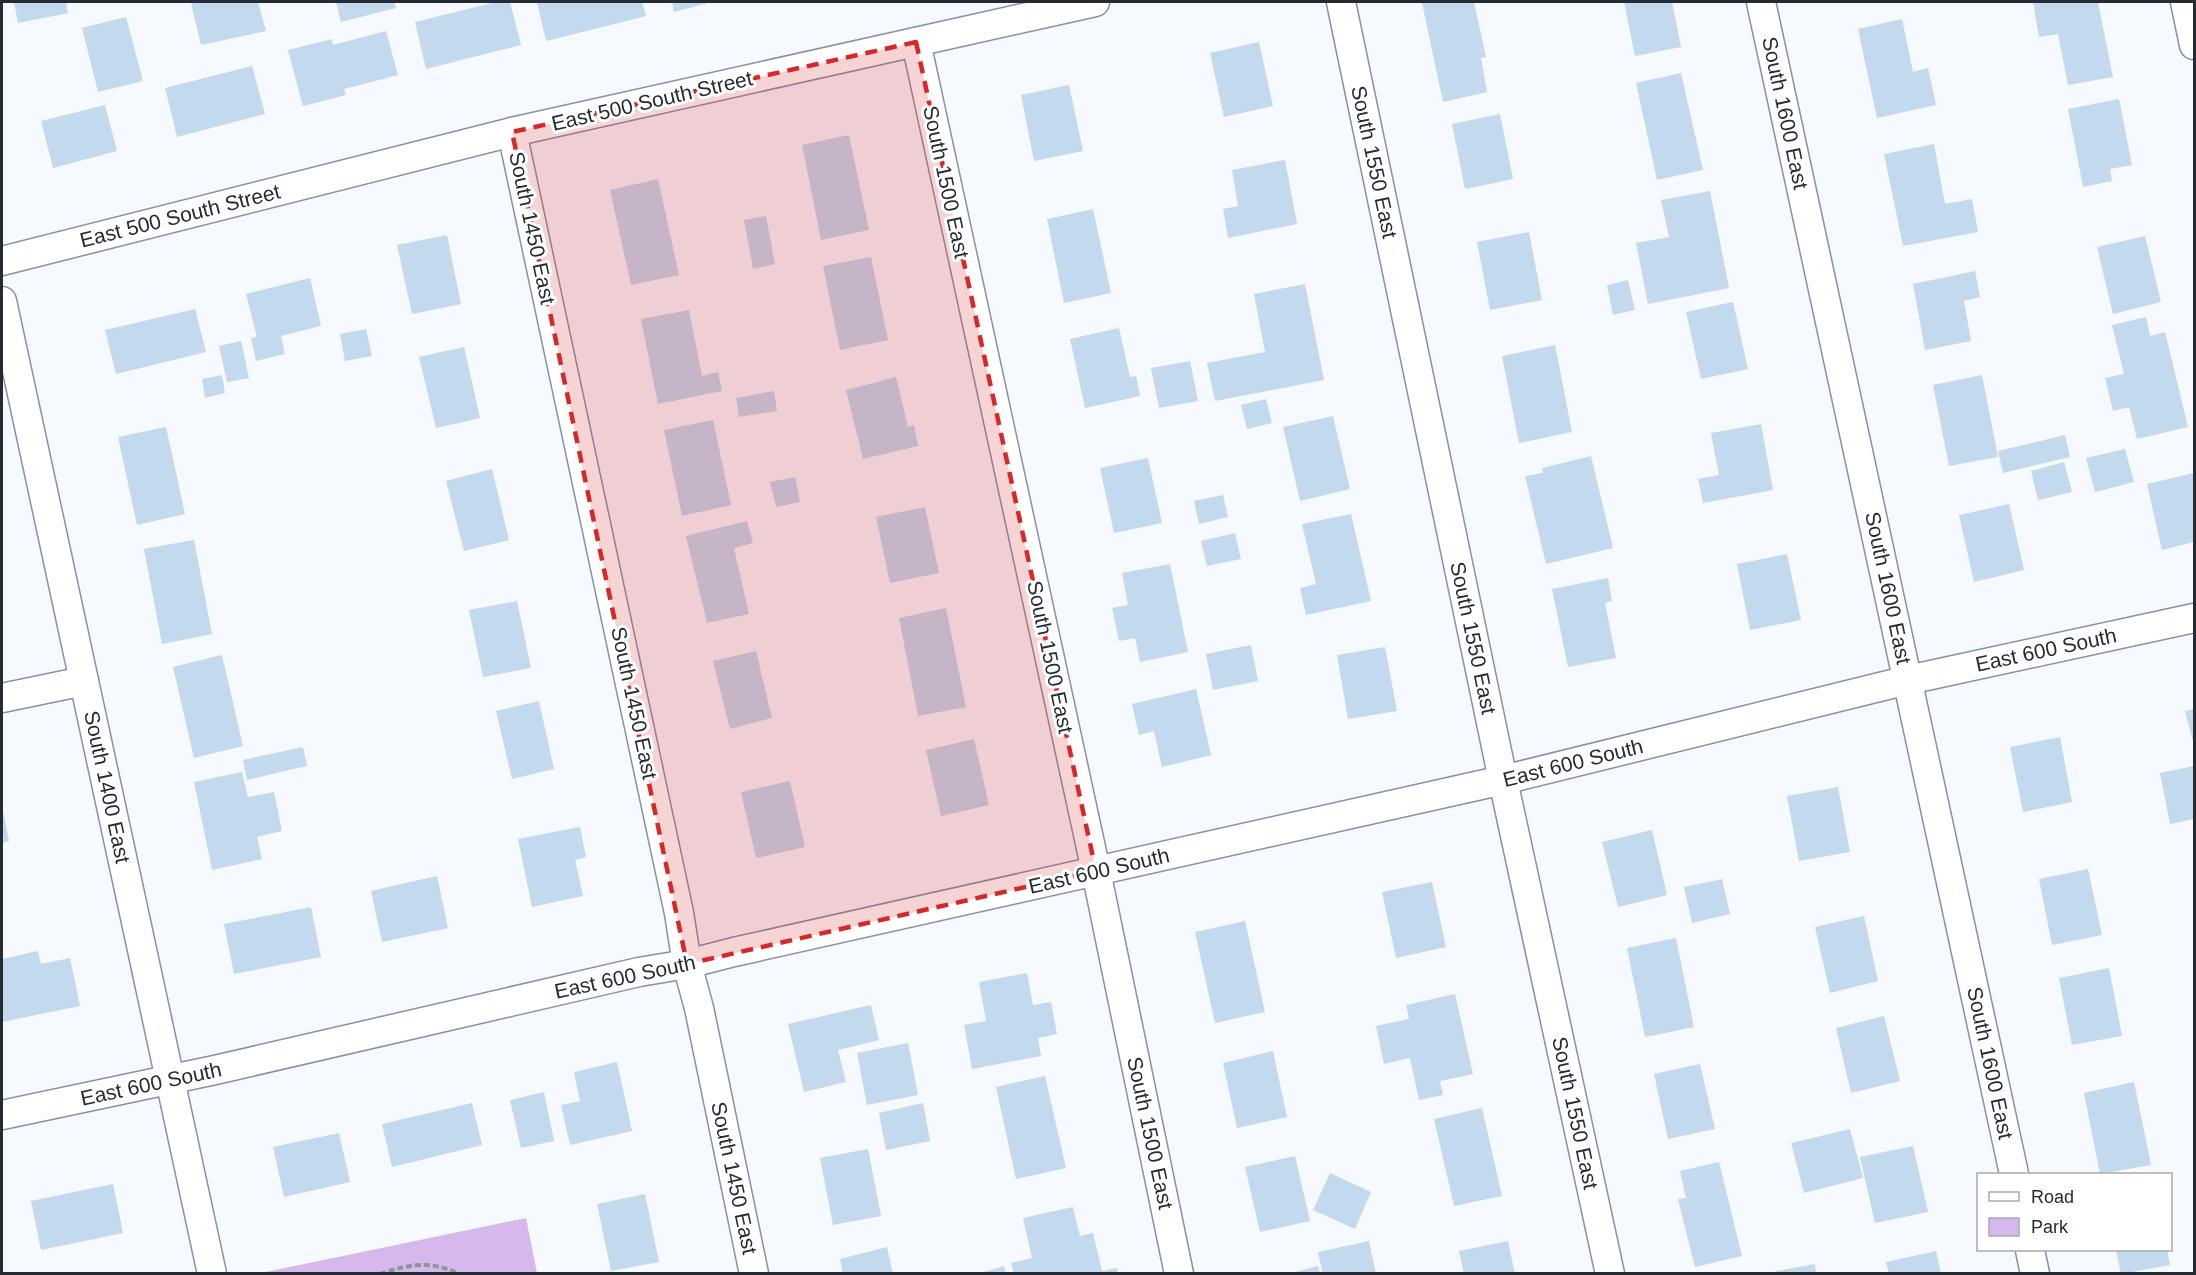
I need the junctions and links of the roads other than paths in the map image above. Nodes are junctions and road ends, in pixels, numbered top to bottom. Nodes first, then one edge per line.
1 (1095, 2) edge
2 (1341, 2) edge
3 (1761, 2) edge
4 (2185, 2) edge
5 (916, 42) junction
6 (2194, 45) edge
7 (512, 132) junction
8 (2, 261) edge
9 (2, 301) edge
10 (2194, 618) edge
11 (1908, 680) junction
12 (84, 681) junction
13 (2, 698) edge
14 (1503, 780) junction
15 (1096, 871) junction
16 (687, 964) junction
17 (169, 1080) junction
18 (2, 1115) edge
19 (2014, 1173) edge
20 (2030, 1251) edge
21 (212, 1274) edge
22 (754, 1274) edge
23 (1179, 1274) edge
24 (1610, 1274) edge
25 (2035, 1274) edge

1 - 5 street, East 500 South Street
2 - 14 street, South 1550 East
3 - 11 street, South 1600 East
4 - 6 street
5 - 7 street, East 500 South Street
5 - 15 street, South 1500 East
7 - 8 street, East 500 South Street
7 - 16 street, South 1450 East
9 - 12 street, South 1400 East
10 - 11 street, East 600 South
11 - 14 street, East 600 South
11 - 19 street, South 1600 East
12 - 13 street
12 - 17 street, South 1400 East
14 - 15 street, East 600 South
14 - 24 street, South 1550 East
15 - 16 street, East 600 South
15 - 23 street, South 1500 East
16 - 17 street, East 600 South
16 - 22 street, South 1450 East
17 - 18 street, East 600 South
17 - 21 street, South 1400 East
20 - 25 street

